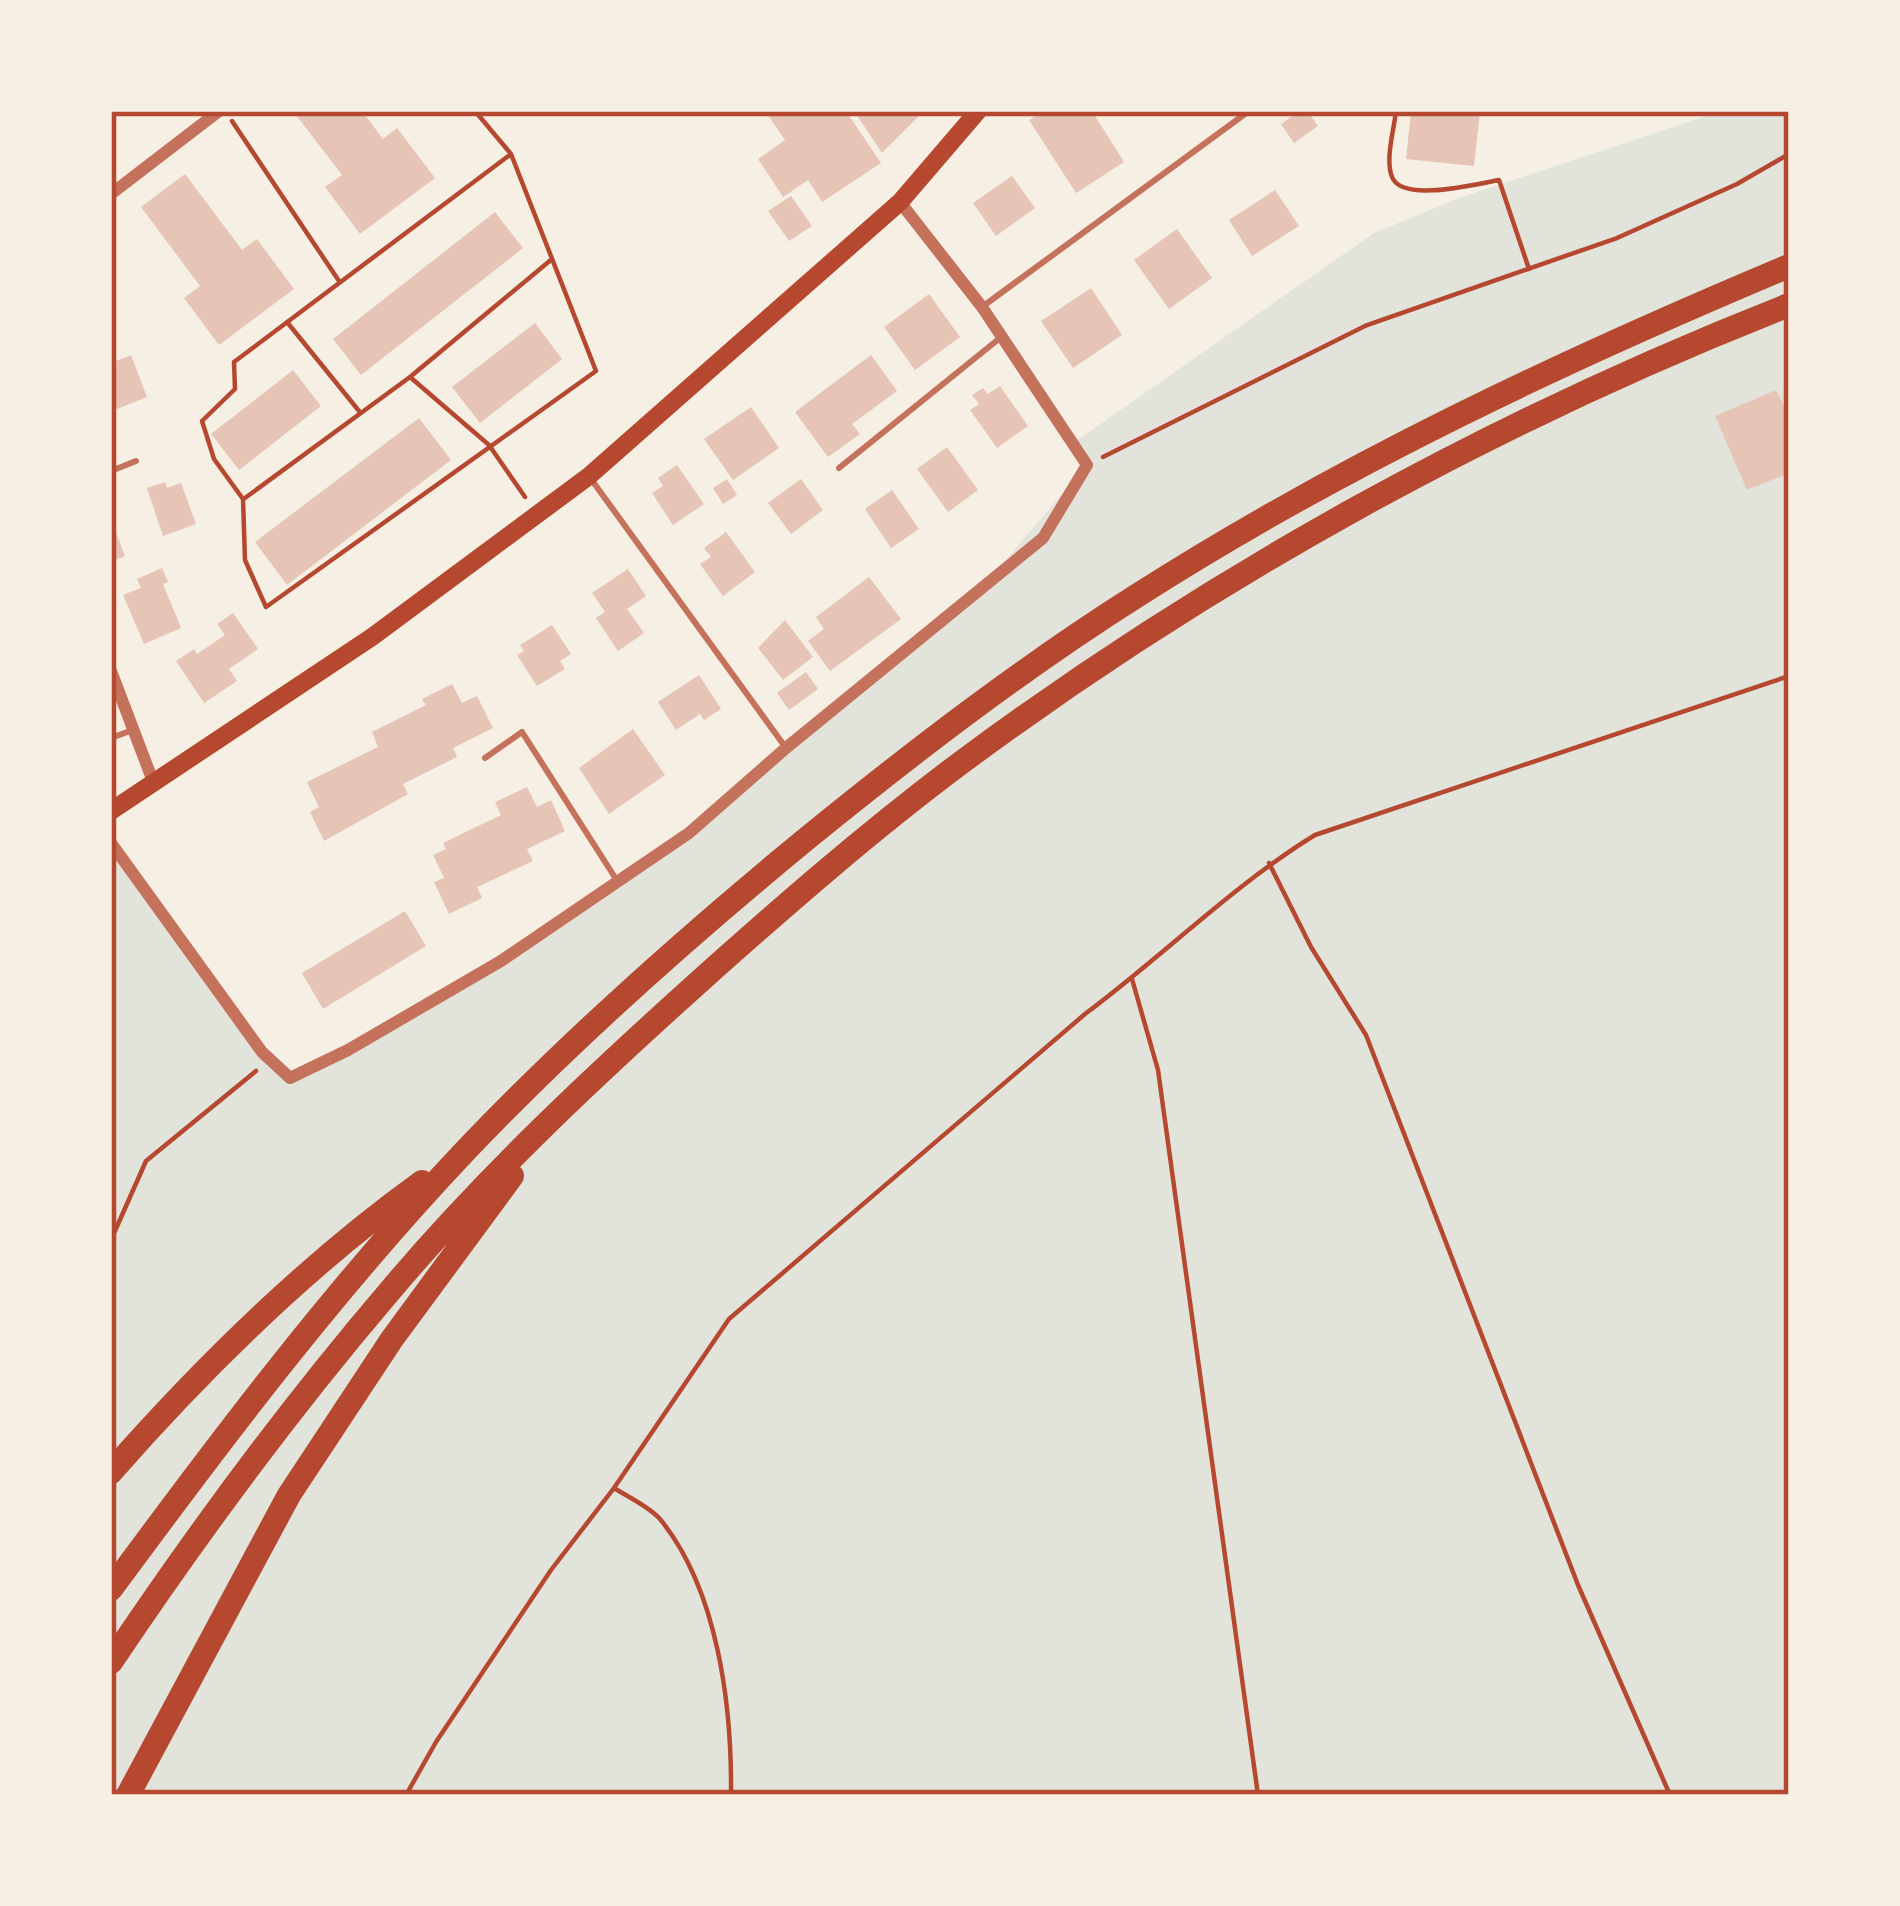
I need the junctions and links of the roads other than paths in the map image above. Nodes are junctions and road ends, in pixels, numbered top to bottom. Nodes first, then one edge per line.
1 (223, 111) edge
2 (978, 111) edge
3 (1249, 111) edge
4 (111, 194) edge
5 (900, 202) junction
6 (1789, 266) edge
7 (1789, 305) edge
8 (982, 307) junction
9 (1000, 338) junction
10 (136, 461) dead end
11 (839, 468) dead end
12 (111, 471) edge
13 (589, 476) junction
14 (111, 671) edge
15 (133, 730) junction
16 (111, 738) edge
17 (786, 748) junction
18 (485, 758) dead end
19 (154, 784) junction
20 (111, 811) edge
21 (111, 843) edge
22 (618, 882) junction
23 (577, 1091) junction
24 (468, 1148) junction
25 (111, 1472) edge
26 (111, 1589) edge
27 (111, 1662) edge
28 (128, 1795) edge

1 - 4 street
2 - 5 main road
3 - 8 lane
5 - 8 street
5 - 13 main road
6 - 24 highway
7 - 23 highway
8 - 9 street
9 - 11 lane
9 - 17 street
10 - 12 lane
13 - 17 lane
13 - 19 main road
14 - 15 street
15 - 16 lane
15 - 19 street
17 - 22 street
18 - 22 lane
19 - 20 main road
21 - 22 street
23 - 27 highway
23 - 28 highway
24 - 25 highway
24 - 26 highway

